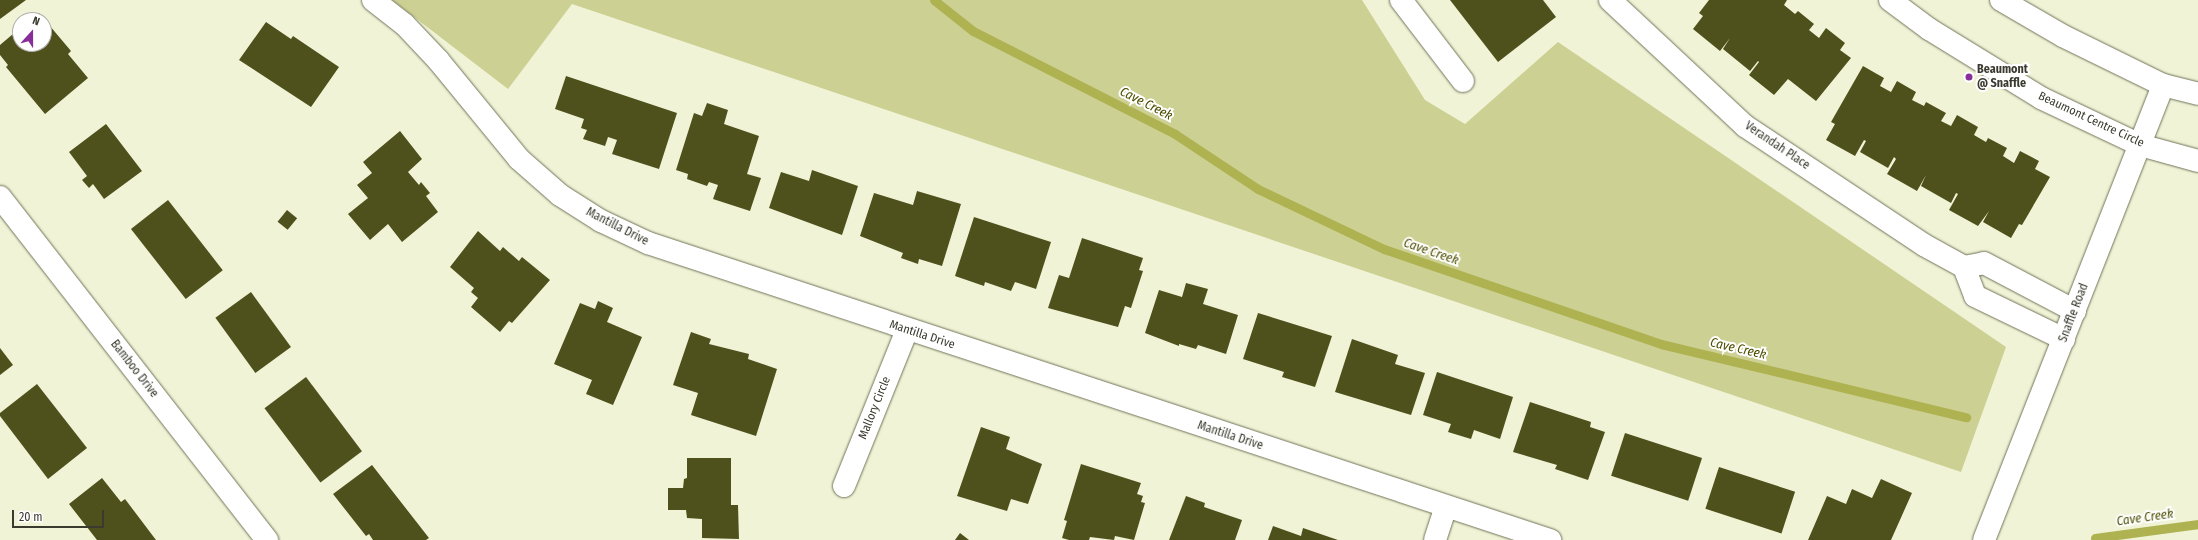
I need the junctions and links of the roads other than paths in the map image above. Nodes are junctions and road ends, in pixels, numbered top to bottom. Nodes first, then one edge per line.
1 (373, 0) edge
2 (1401, 0) edge
3 (1610, 0) edge
4 (1890, 0) edge
5 (2001, 0) edge
6 (1463, 81) dead end
7 (2163, 85) junction
8 (2198, 94) edge
9 (2140, 145) junction
10 (2198, 161) edge
11 (0, 197) edge
12 (1964, 267) junction
13 (2075, 311) junction
14 (907, 330) junction
15 (2064, 340) junction
16 (844, 486) dead end
17 (1446, 507) junction
18 (267, 540) edge
19 (1435, 540) edge
20 (1550, 540) edge
21 (1984, 540) edge

1 - 14 street, Mantilla Drive
2 - 6 street
3 - 12 street, Verandah Place
4 - 9 street, Beaumont Centre Circle
5 - 7 street
7 - 8 street
7 - 9 street, Snaffle Road
9 - 10 street, Beaumont Centre Circle
9 - 13 street, Snaffle Road
11 - 18 street, Bamboo Drive
12 - 13 street
12 - 15 street
13 - 15 street, Snaffle Road
14 - 16 street, Mallory Circle
14 - 17 street, Mantilla Drive
15 - 21 street, Snaffle Road
17 - 19 street
17 - 20 street, Mantilla Drive

